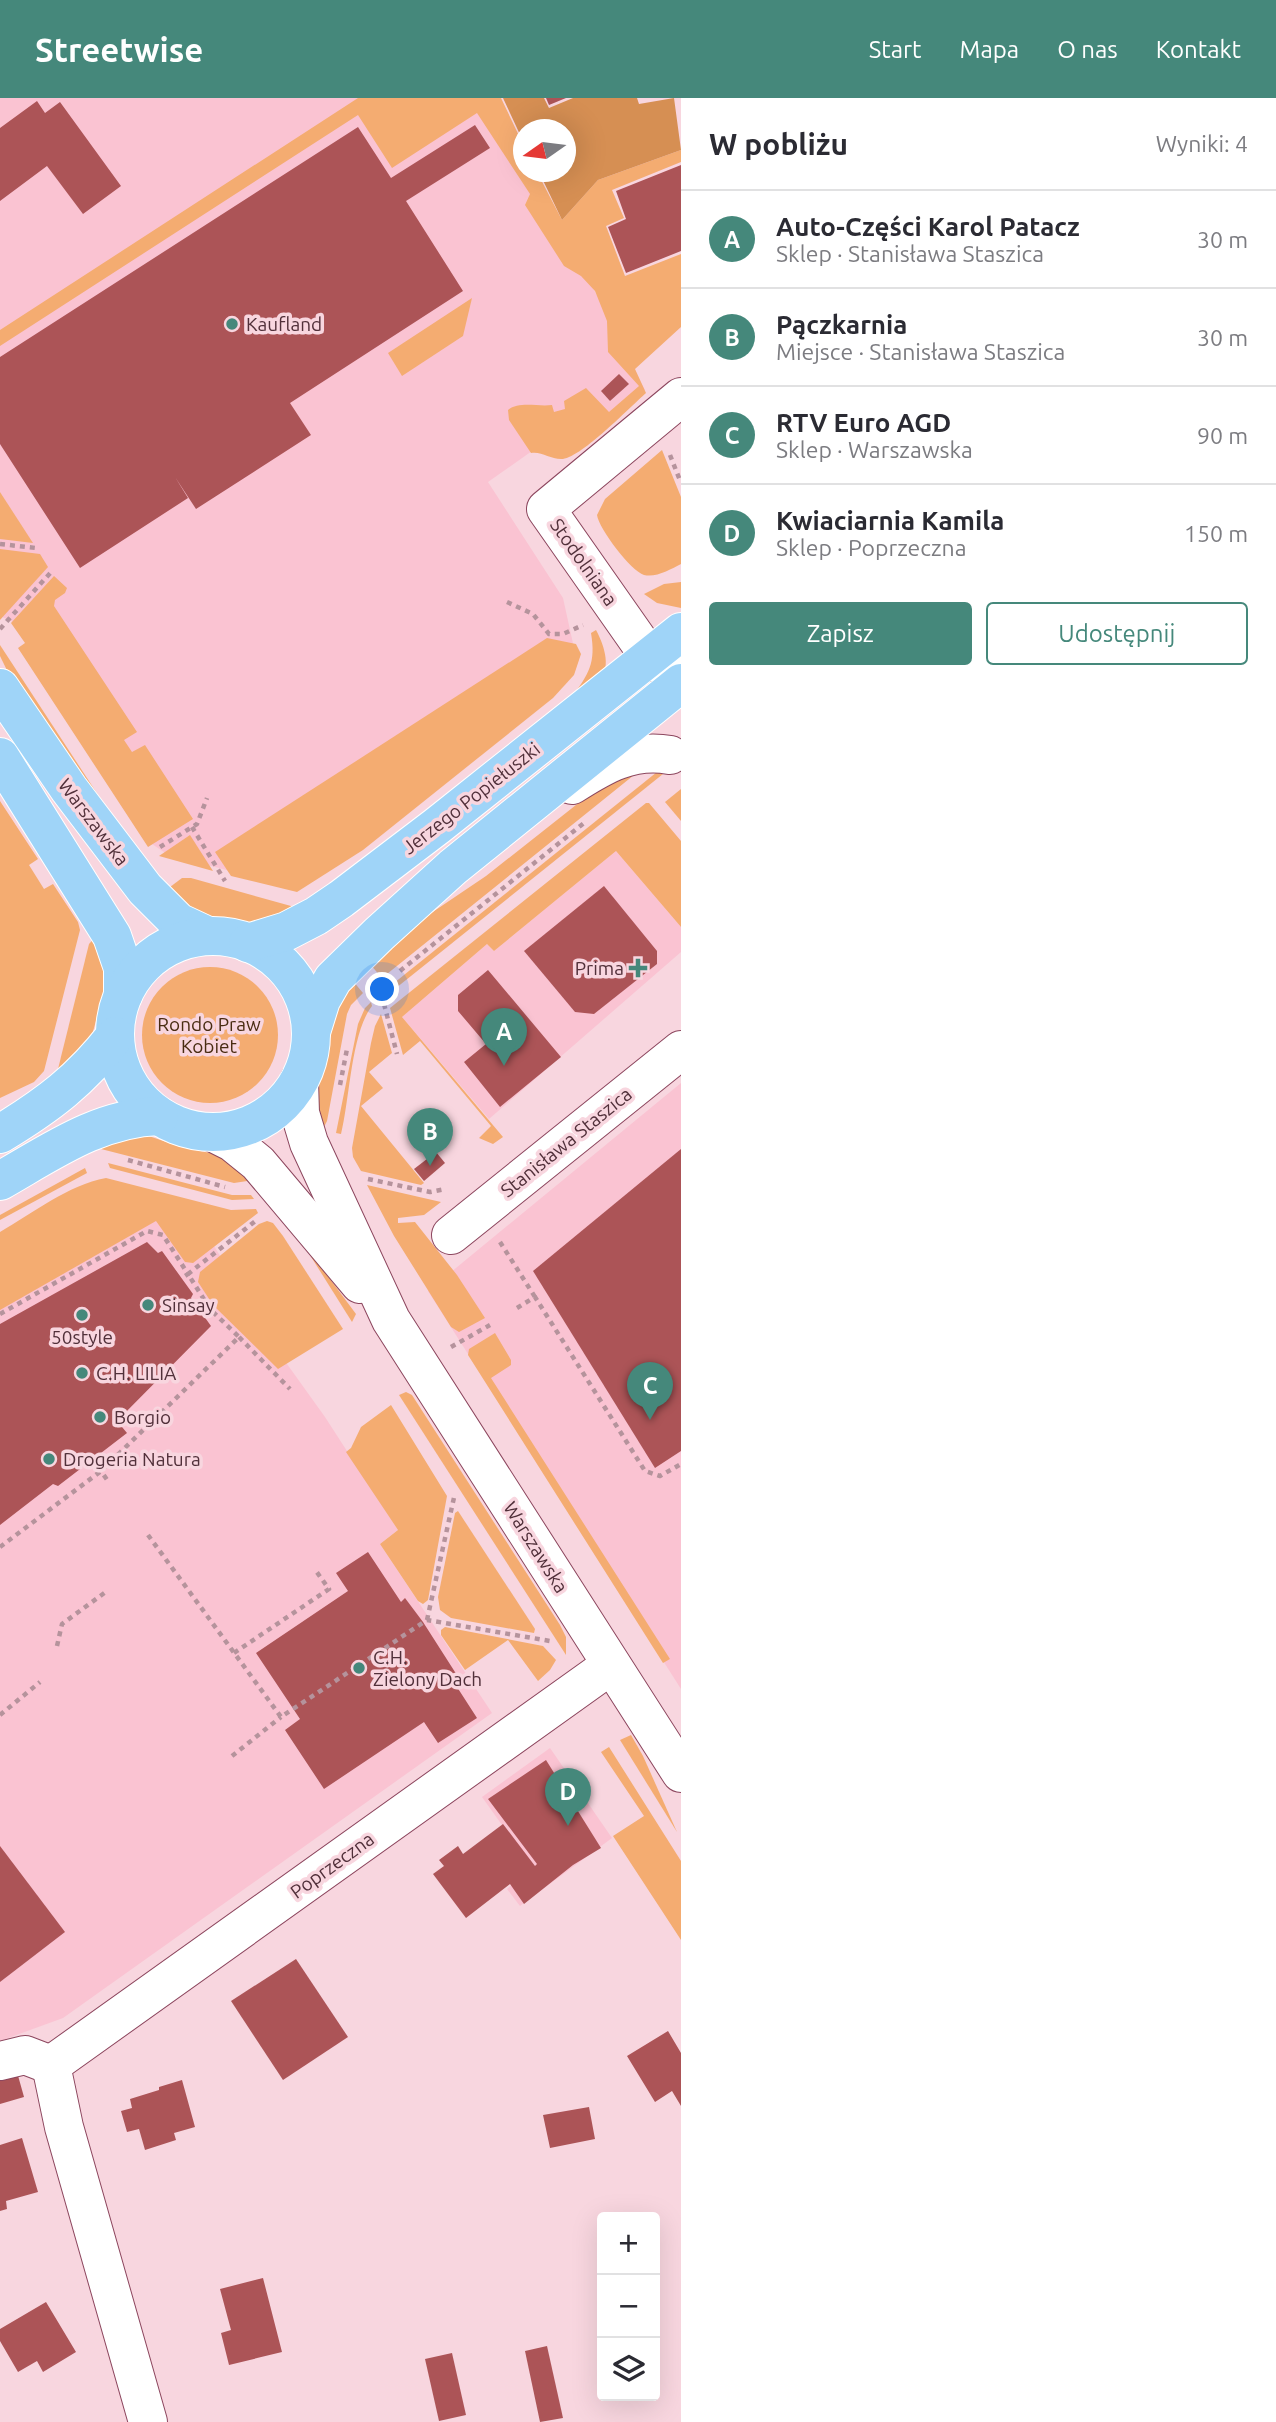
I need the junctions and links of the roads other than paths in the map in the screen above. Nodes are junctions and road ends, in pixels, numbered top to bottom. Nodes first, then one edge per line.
1 (681, 397) edge
2 (681, 632) edge
3 (649, 656) junction
4 (0, 688) edge
5 (671, 689) edge
6 (0, 757) edge
7 (676, 760) edge
8 (487, 839) junction
9 (208, 936) junction
10 (248, 943) junction
11 (123, 995) junction
12 (311, 1032) junction
13 (115, 1036) junction
14 (681, 1050) edge
15 (299, 1081) junction
16 (159, 1116) junction
17 (212, 1132) junction
18 (0, 1134) edge
19 (0, 1181) edge
20 (451, 1235) dead end
21 (391, 1320) junction
22 (611, 1665) junction
23 (681, 1773) edge
24 (0, 2060) edge
25 (51, 2065) junction
26 (148, 2422) edge

1 - 3 street, Stodolniana
2 - 3 main road, Jerzego Popiełuszki
3 - 5 street
3 - 10 main road, Jerzego Popiełuszki
4 - 9 main road, Warszawska
5 - 7 street
5 - 8 main road, Jerzego Popiełuszki
6 - 11 main road
7 - 8 street, Jerzego Popiełuszki
8 - 12 main road, Jerzego Popiełuszki
9 - 10 main road
9 - 11 main road
10 - 12 main road
11 - 13 main road
12 - 15 main road
13 - 16 main road
13 - 18 main road
14 - 20 street, Stanisława Staszica
15 - 17 main road
15 - 21 street, Warszawska
16 - 17 main road
16 - 19 main road
17 - 21 street, Warszawska
21 - 22 street, Warszawska
22 - 23 street, Warszawska
22 - 25 street, Poprzeczna
24 - 25 street
25 - 26 street

